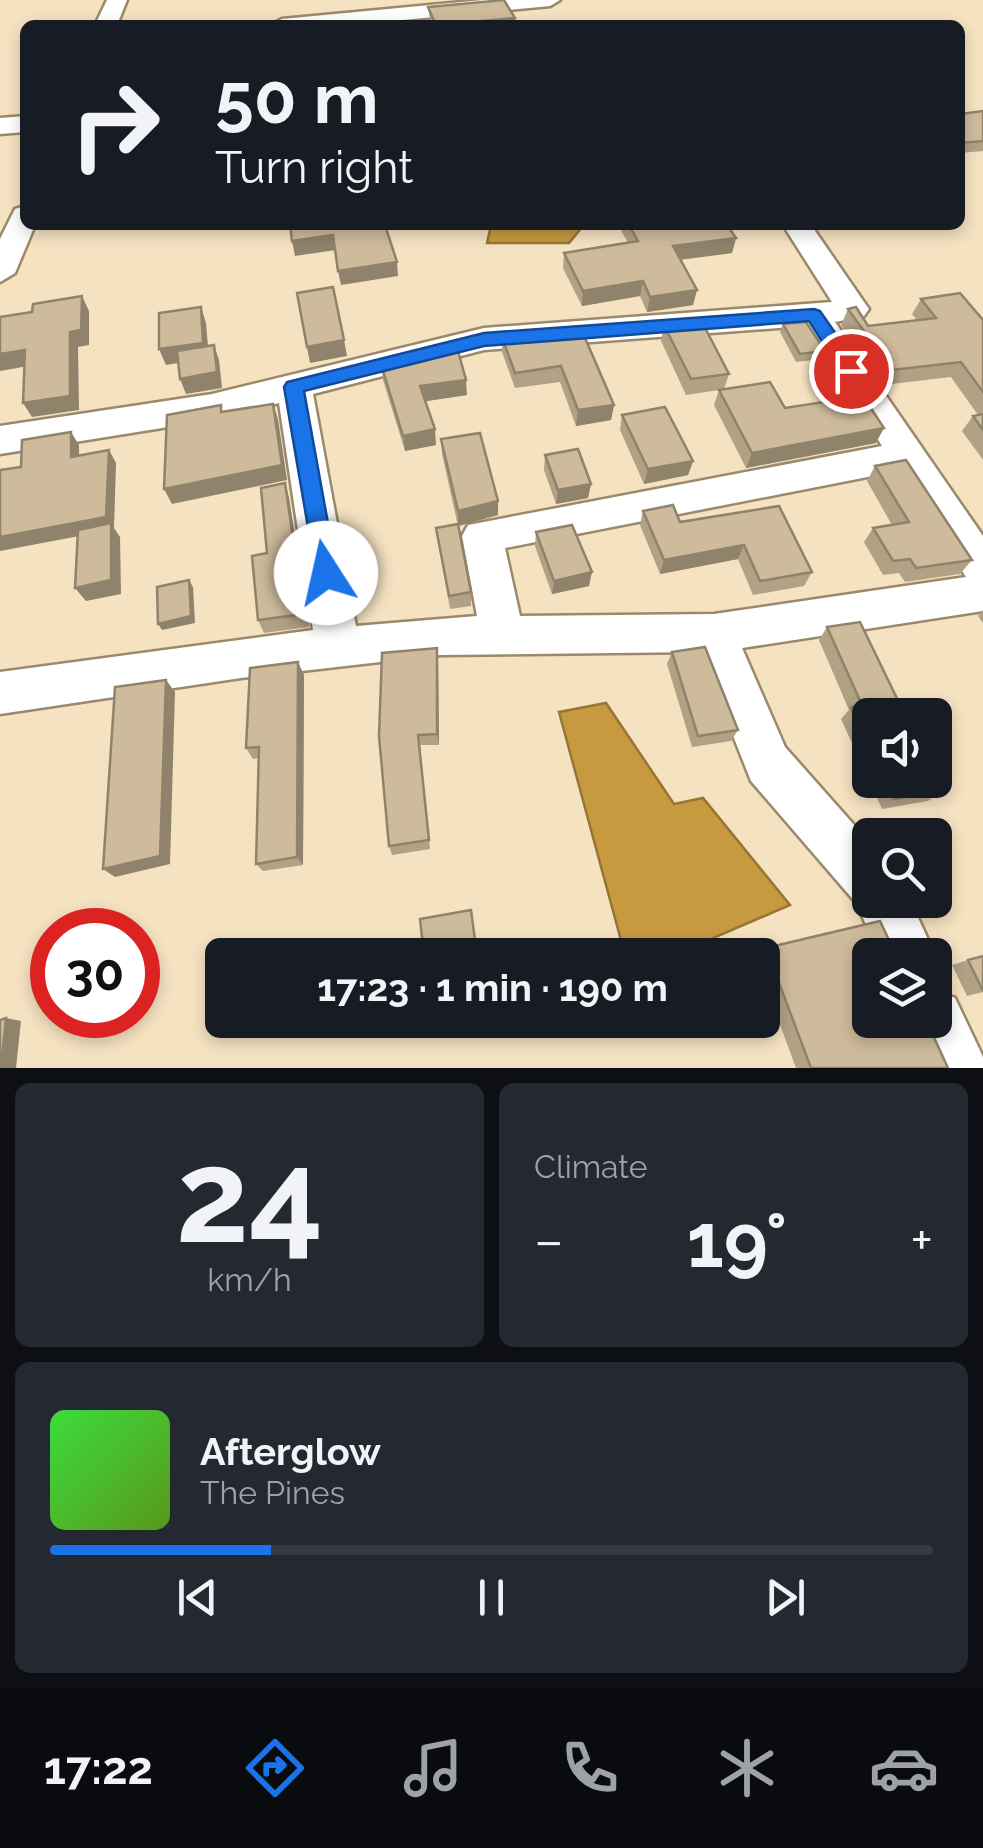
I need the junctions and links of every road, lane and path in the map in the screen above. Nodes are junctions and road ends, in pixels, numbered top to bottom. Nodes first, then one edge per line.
1 (550, 0) edge
2 (336, 20) edge
3 (20, 227) edge
4 (799, 230) edge
5 (0, 273) edge
6 (814, 315) junction
7 (294, 387) junction
8 (0, 440) edge
9 (907, 456) junction
10 (983, 570) edge
11 (983, 593) edge
12 (714, 633) junction
13 (502, 635) junction
14 (338, 647) junction
15 (0, 693) edge
16 (852, 862) edge
17 (944, 1038) edge
18 (958, 1068) edge

1 - 2 street
3 - 5 street
4 - 6 street
6 - 7 street
6 - 9 street
7 - 8 street
7 - 14 street
9 - 10 street
9 - 13 street
11 - 12 street
12 - 13 street
12 - 16 street
13 - 14 street
14 - 15 street
17 - 18 street

